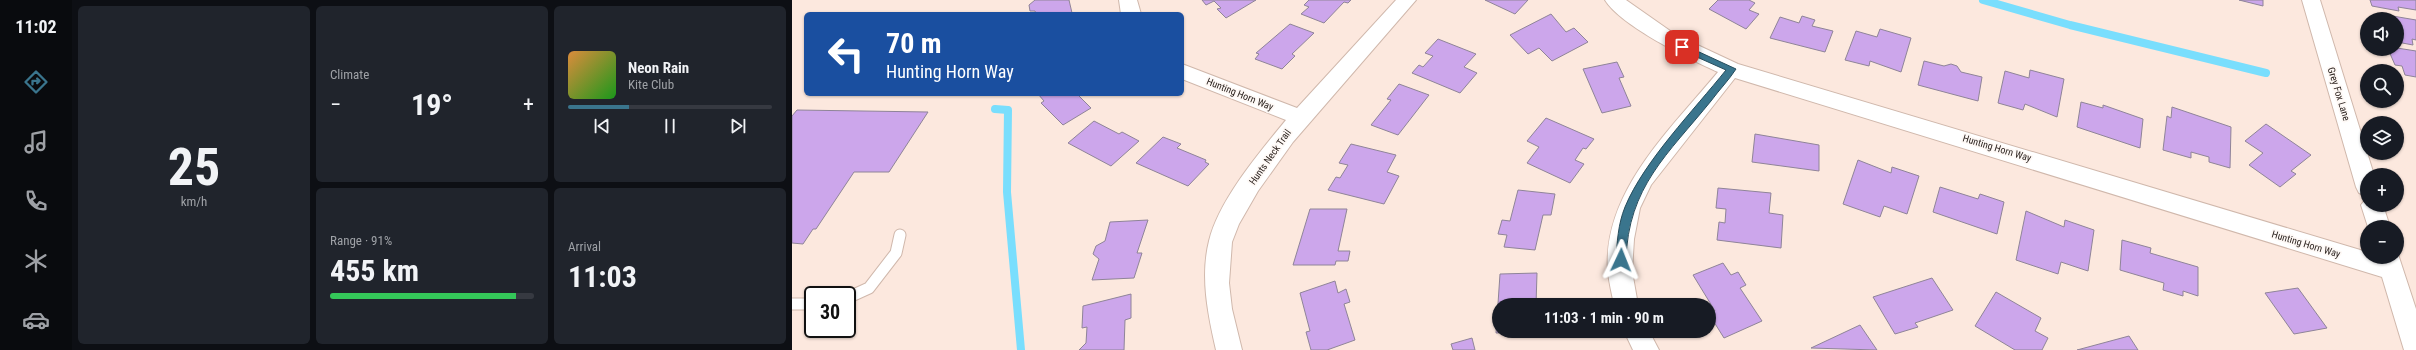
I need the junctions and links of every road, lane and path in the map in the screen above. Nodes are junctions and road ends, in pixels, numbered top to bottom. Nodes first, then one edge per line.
1 (1128, 0) edge
2 (1407, 0) edge
3 (1614, 0) edge
4 (2311, 0) edge
5 (1131, 12) edge
6 (1731, 69) junction
7 (1184, 72) edge
8 (1299, 117) junction
9 (2361, 168) edge
10 (900, 235) dead end
11 (2360, 255) edge
12 (2390, 264) edge
13 (856, 294) edge
14 (1625, 298) edge
15 (792, 304) edge
16 (804, 304) edge
17 (1640, 338) edge
18 (2416, 349) edge
19 (1228, 350) edge
20 (1646, 350) edge

1 - 5 street
2 - 8 street, Hunts Neck Trail
3 - 6 street, Hunting Horn Way
4 - 9 street, Grey Fox Lane
6 - 11 street, Hunting Horn Way
6 - 14 street
7 - 8 street, Hunting Horn Way
8 - 19 street, Hunts Neck Trail
10 - 13 lane
12 - 18 street
15 - 16 lane
17 - 20 street

